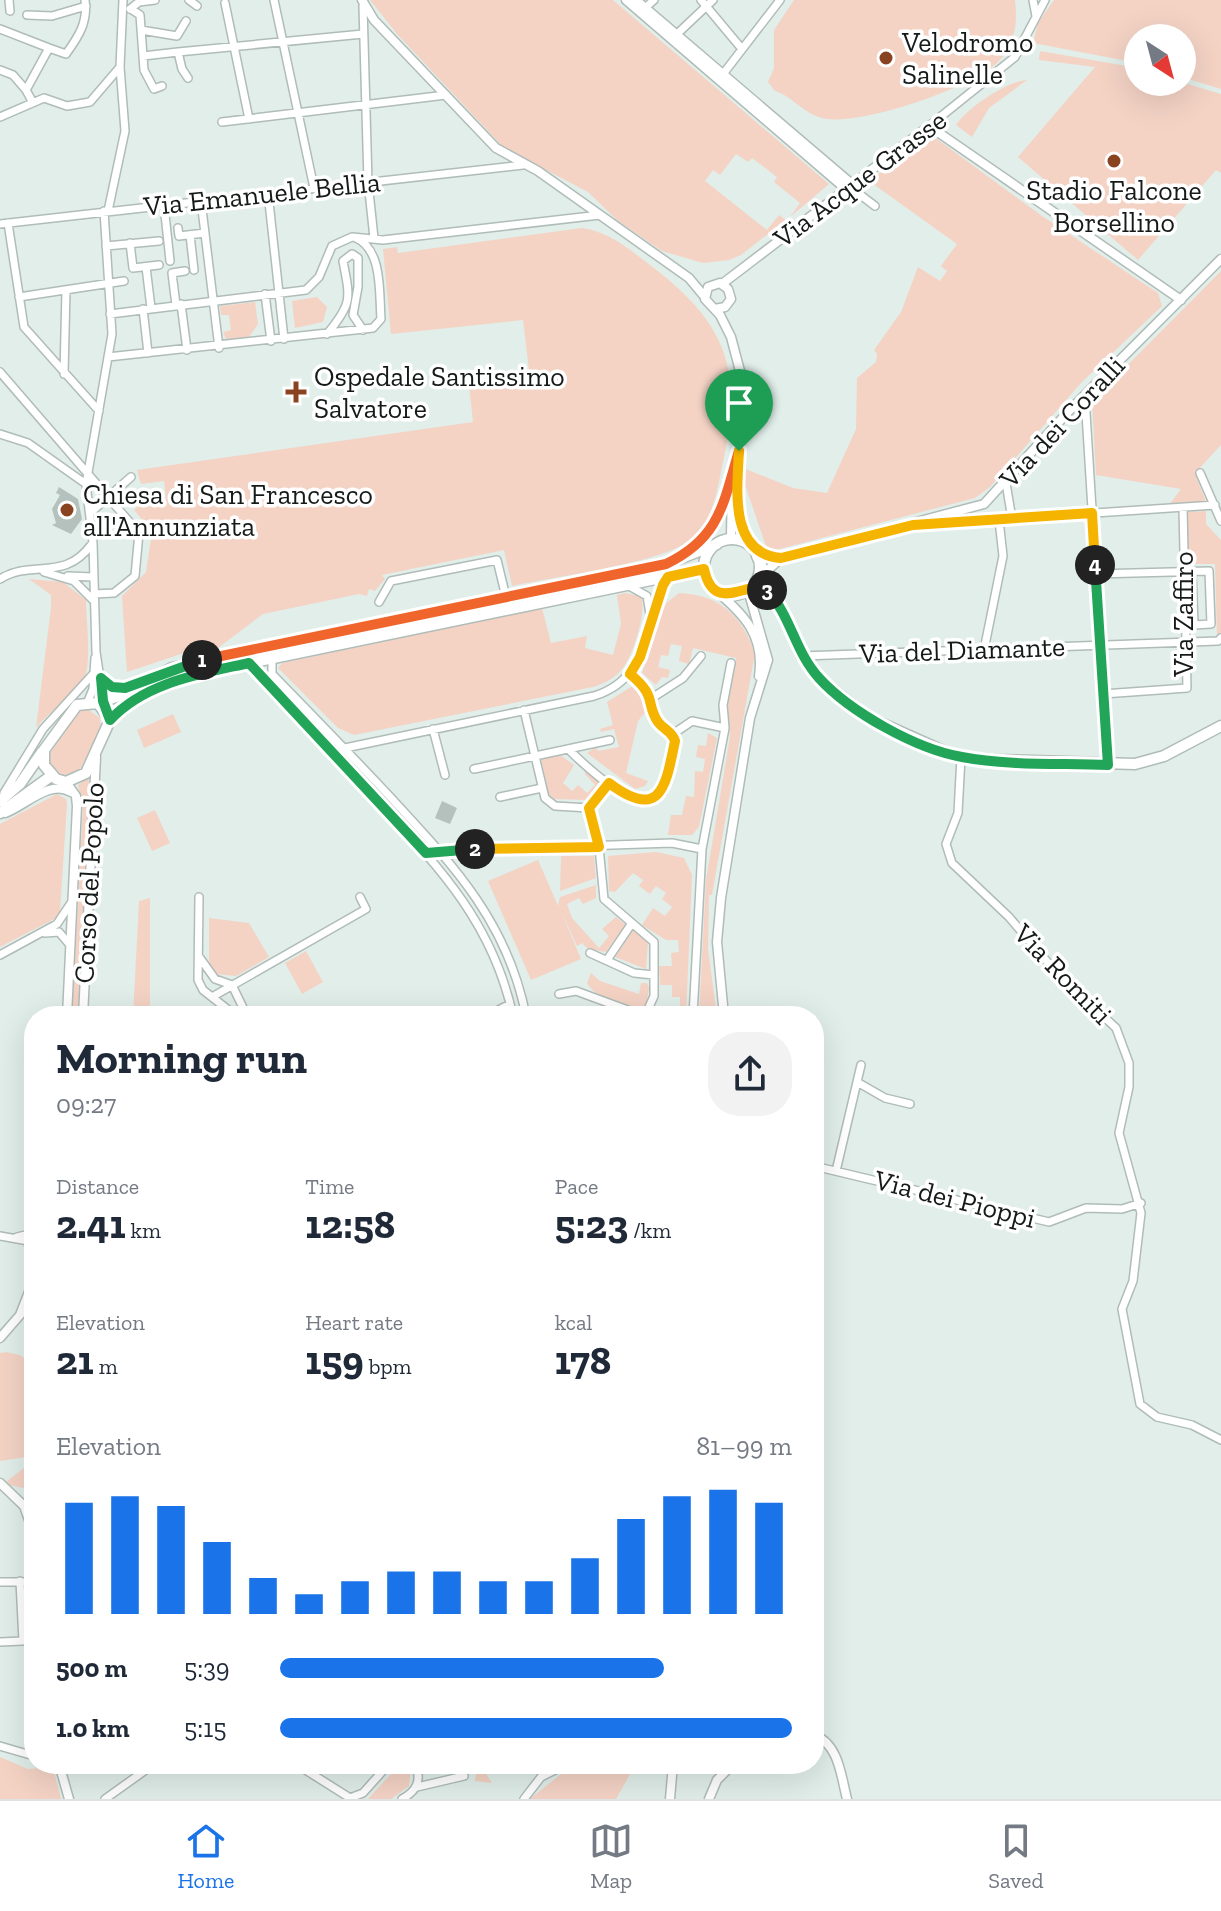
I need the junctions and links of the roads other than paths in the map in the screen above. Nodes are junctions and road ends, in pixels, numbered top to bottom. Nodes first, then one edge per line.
1 (9, 0) edge
2 (154, 0) edge
3 (189, 0) edge
4 (274, 0) edge
5 (626, 0) edge
6 (636, 0) edge
7 (654, 0) edge
8 (778, 0) edge
9 (1033, 0) edge
10 (1045, 0) edge
11 (166, 1) edge
12 (707, 2) edge
13 (86, 3) edge
14 (225, 3) dead end
15 (362, 3) edge
16 (126, 6) edge
17 (197, 6) dead end
18 (645, 8) junction
19 (10, 11) dead end
20 (27, 15) dead end
21 (1036, 16) junction
22 (186, 21) dead end
23 (0, 29) edge
24 (141, 30) junction
25 (363, 34) junction
26 (676, 35) junction
27 (283, 41) junction
28 (234, 45) junction
29 (49, 48) junction
30 (742, 49) junction
31 (178, 52) junction
32 (143, 56) junction
33 (120, 67) junction
34 (0, 70) edge
35 (721, 77) junction
36 (188, 78) dead end
37 (162, 86) dead end
38 (26, 90) junction
39 (446, 95) junction
40 (32, 101) junction
41 (366, 104) junction
42 (298, 113) junction
43 (0, 117) edge
44 (249, 119) junction
45 (222, 122) dead end
46 (929, 126) junction
47 (523, 165) junction
48 (368, 182) junction
49 (850, 187) junction
50 (314, 188) junction
51 (268, 193) junction
52 (201, 201) junction
53 (164, 205) junction
54 (875, 206) dead end
55 (106, 211) junction
56 (600, 215) junction
57 (4, 224) edge
58 (178, 228) dead end
59 (205, 233) junction
60 (190, 235) junction
61 (352, 237) junction
62 (374, 238) junction
63 (383, 240) junction
64 (159, 241) dead end
65 (130, 243) junction
66 (106, 246) junction
67 (1221, 259) edge
68 (375, 260) junction
69 (170, 261) dead end
70 (159, 265) dead end
71 (146, 267) junction
72 (744, 270) junction
73 (689, 278) junction
74 (124, 281) dead end
75 (109, 283) junction
76 (712, 284) junction
77 (722, 284) junction
78 (66, 290) junction
79 (278, 290) junction
80 (265, 294) junction
81 (704, 296) junction
82 (19, 297) junction
83 (212, 300) junction
84 (730, 300) junction
85 (1181, 300) junction
86 (178, 305) junction
87 (147, 309) junction
88 (715, 309) junction
89 (110, 314) junction
90 (363, 330) junction
91 (327, 334) junction
92 (731, 337) junction
93 (284, 339) junction
94 (271, 341) junction
95 (219, 348) junction
96 (187, 350) junction
97 (148, 353) junction
98 (108, 357) junction
99 (0, 372) edge
100 (64, 374) junction
101 (1081, 399) junction
102 (99, 411) junction
103 (0, 434) edge
104 (739, 451) junction
105 (87, 472) junction
106 (1200, 473) dead end
107 (732, 475) junction
108 (131, 477) dead end
109 (1006, 483) junction
110 (86, 484) junction
111 (111, 500) junction
112 (984, 504) junction
113 (1215, 505) junction
114 (1183, 508) junction
115 (90, 513) junction
116 (1092, 513) junction
117 (1012, 519) junction
118 (986, 520) junction
119 (999, 520) junction
120 (1221, 521) edge
121 (913, 525) junction
122 (731, 540) junction
123 (93, 543) junction
124 (717, 544) junction
125 (754, 551) junction
126 (781, 558) junction
127 (93, 563) junction
128 (0, 564) edge
129 (666, 564) junction
130 (69, 566) junction
131 (704, 569) junction
132 (765, 570) junction
133 (38, 571) junction
134 (1188, 572) junction
135 (1096, 574) junction
136 (62, 575) junction
137 (93, 577) junction
138 (668, 577) junction
139 (2, 578) edge
140 (626, 584) junction
141 (752, 587) junction
142 (715, 590) junction
143 (506, 597) junction
144 (94, 598) junction
145 (379, 602) dead end
146 (782, 607) junction
147 (649, 624) junction
148 (1220, 640) edge
149 (1186, 642) junction
150 (1100, 645) junction
151 (984, 650) junction
152 (96, 652) junction
153 (701, 656) dead end
154 (802, 656) junction
155 (272, 658) junction
156 (249, 663) junction
157 (731, 663) dead end
158 (172, 668) junction
159 (93, 674) junction
160 (630, 674) junction
161 (101, 678) junction
162 (1103, 694) junction
163 (757, 695) junction
164 (652, 698) junction
165 (101, 707) junction
166 (524, 710) junction
167 (1221, 726) edge
168 (725, 728) junction
169 (433, 729) junction
170 (673, 734) junction
171 (610, 740) dead end
172 (345, 748) junction
173 (568, 749) junction
174 (44, 750) junction
175 (97, 751) junction
176 (336, 755) junction
177 (535, 756) junction
178 (961, 757) junction
179 (1108, 765) junction
180 (474, 769) dead end
181 (445, 775) dead end
182 (51, 776) junction
183 (66, 782) junction
184 (609, 783) junction
185 (542, 788) junction
186 (76, 796) junction
187 (500, 797) dead end
188 (0, 799) edge
189 (589, 808) junction
190 (0, 814) edge
191 (599, 847) junction
192 (702, 849) junction
193 (440, 851) junction
194 (426, 853) junction
195 (199, 897) dead end
196 (360, 897) dead end
197 (72, 901) junction
198 (632, 923) junction
199 (43, 933) junction
200 (70, 945) junction
201 (590, 953) dead end
202 (0, 955) edge
203 (199, 956) junction
204 (607, 960) junction
205 (654, 975) junction
206 (232, 985) junction
207 (559, 994) dead end
208 (212, 997) junction
209 (510, 1004) joint
210 (67, 1006) edge
211 (84, 1006) edge
212 (223, 1006) edge
213 (242, 1006) edge
214 (506, 1006) edge
215 (524, 1006) edge
216 (617, 1006) edge
217 (652, 1006) edge
218 (694, 1006) edge
219 (723, 1006) edge
220 (861, 1065) dead end
221 (857, 1082) junction
222 (910, 1104) dead end
223 (824, 1168) edge
224 (836, 1171) junction
225 (1141, 1203) junction
226 (24, 1235) edge
227 (0, 1236) edge
228 (14, 1237) junction
229 (24, 1239) edge
230 (24, 1305) edge
231 (0, 1338) edge
232 (1221, 1440) edge
233 (0, 1483) edge
234 (24, 1506) edge
235 (20, 1581) junction
236 (24, 1581) edge
237 (0, 1582) edge
238 (0, 1642) edge
239 (824, 1740) edge
240 (0, 1746) edge
241 (24, 1753) edge
242 (62, 1774) edge
243 (140, 1774) edge
244 (308, 1774) edge
245 (379, 1774) edge
246 (418, 1774) edge
247 (547, 1774) edge
248 (672, 1774) edge
249 (723, 1774) edge
250 (464, 1776) dead end
251 (417, 1787) junction
252 (109, 1797) edge
253 (69, 1799) edge
254 (402, 1799) edge
255 (524, 1799) edge
256 (670, 1799) edge
257 (709, 1799) edge
258 (847, 1799) edge

1 - 19 street
2 - 11 street
2 - 16 street
3 - 17 street
4 - 27 street
5 - 35 street
6 - 18 street
7 - 18 street
8 - 30 street
9 - 21 street
10 - 21 street, Via Acque Grasse
12 - 26 street
12 - 30 street
13 - 20 street
13 - 29 street
14 - 28 street
15 - 25 street
15 - 39 street
16 - 24 street
16 - 33 street
18 - 26 street
21 - 46 street, Via Acque Grasse
22 - 24 street
23 - 29 street
24 - 32 street
25 - 27 street
25 - 41 street
26 - 35 street
27 - 28 street
27 - 42 street
28 - 31 street
28 - 44 street
29 - 38 street
30 - 35 street
31 - 32 street
31 - 36 street
32 - 37 street
33 - 40 street
33 - 55 street
34 - 38 street
35 - 49 street
38 - 40 street
39 - 41 street
39 - 47 street
40 - 43 street
41 - 42 street
41 - 48 street
42 - 44 street
42 - 50 street
44 - 45 street
46 - 49 street, Via Acque Grasse
46 - 85 street
47 - 48 street, Via Emanuele Bellia
47 - 56 street
48 - 50 street, Via Emanuele Bellia
48 - 62 street
49 - 54 street
49 - 72 street, Via Acque Grasse
50 - 51 street, Via Emanuele Bellia
51 - 52 street, Via Emanuele Bellia
51 - 79 street
52 - 53 street, Via Emanuele Bellia
52 - 59 street
53 - 55 street, Via Emanuele Bellia
53 - 69 street
55 - 57 street, Via Emanuele Bellia
55 - 66 street
56 - 63 street
56 - 73 street
57 - 82 street
58 - 60 street
59 - 60 street
59 - 83 street
60 - 86 street
61 - 62 street
61 - 68 street
61 - 79 street
62 - 63 street
63 - 68 street
64 - 65 street
65 - 66 street
65 - 71 street
66 - 75 street
67 - 85 street, Via dei Coralli
68 - 90 street
70 - 71 street
71 - 87 street
72 - 77 street, Via Acque Grasse
72 - 84 street
73 - 76 street
73 - 81 street
74 - 75 street
75 - 78 street
75 - 89 street
76 - 77 street
76 - 81 street
77 - 84 street
78 - 82 street
78 - 100 street
79 - 80 street
79 - 93 street
80 - 83 street
80 - 94 street
81 - 88 street
82 - 100 street
83 - 86 street
83 - 95 street
84 - 88 street
84 - 92 street
85 - 101 street, Via dei Coralli
86 - 87 street
86 - 96 street
87 - 89 street
87 - 97 street
88 - 92 street
89 - 98 street
90 - 91 street
90 - 91 street
91 - 93 street
92 - 104 street
93 - 94 street
94 - 95 street
95 - 96 street
96 - 97 street
97 - 98 street
98 - 102 street
99 - 105 street
100 - 102 street
101 - 109 street, Via dei Coralli
101 - 116 street
102 - 105 street
103 - 110 street
104 - 107 street
104 - 125 street
105 - 110 street
105 - 111 street
106 - 113 street
107 - 122 street
107 - 129 street
108 - 111 street
109 - 112 street, Via dei Coralli
109 - 117 street
110 - 115 street
111 - 115 street
111 - 144 street
112 - 118 street
112 - 121 street, Via dei Coralli
113 - 114 street
113 - 120 street
114 - 116 street
114 - 134 street, Via Zaffiro
115 - 123 street
116 - 117 street
116 - 135 street
117 - 119 street
118 - 119 street
118 - 121 street
119 - 151 street
121 - 126 street, Via dei Coralli
122 - 124 main road
122 - 125 main road
123 - 127 street
123 - 130 street
124 - 129 main road
124 - 131 main road
125 - 126 street
125 - 132 main road
125 - 141 main road
126 - 132 street
127 - 130 street
127 - 137 street
128 - 139 street
129 - 143 main road
130 - 133 street
131 - 138 main road
131 - 142 main road
132 - 141 street
132 - 146 main road
133 - 136 street
133 - 139 street
134 - 134 street
134 - 135 street
134 - 149 street, Via Zaffiro
135 - 150 street
136 - 137 street
136 - 144 street
137 - 144 street
138 - 140 main road
138 - 147 street
140 - 147 street
140 - 155 main road
141 - 142 main road
141 - 146 main road
141 - 163 street
142 - 163 street
143 - 145 street
143 - 158 main road
144 - 152 street
146 - 154 main road
147 - 160 street
148 - 149 street, Via del Diamante
149 - 150 street, Via del Diamante
149 - 162 street, Via Zaffiro
150 - 151 street, Via del Diamante
150 - 162 street
151 - 154 street, Via del Diamante
152 - 159 street
152 - 161 street
153 - 164 street
154 - 178 main road
155 - 156 main road
155 - 172 street
156 - 165 main road
156 - 176 street
157 - 168 street
158 - 161 street
158 - 165 main road
159 - 165 street
159 - 188 street
160 - 164 street
160 - 166 street
161 - 165 street
162 - 179 street
163 - 219 street
164 - 170 street
165 - 174 main road
165 - 175 main road
166 - 169 street
166 - 177 street
167 - 179 main road
168 - 170 street
168 - 192 street
169 - 172 street
169 - 181 street
170 - 184 street
171 - 173 street
172 - 176 street
172 - 193 street
173 - 177 street
173 - 184 street
174 - 182 main road
174 - 188 main road
175 - 183 main road
175 - 211 street, Corso del Popolo
176 - 194 street
177 - 180 street
177 - 185 street
178 - 179 main road
178 - 225 street, Via Romiti
182 - 183 main road
182 - 190 main road
183 - 186 street, Corso del Popolo
184 - 189 street
185 - 187 street
185 - 189 street
186 - 190 street
186 - 197 street, Corso del Popolo
189 - 191 street
191 - 192 street
191 - 193 street
191 - 198 street
192 - 218 street
193 - 194 street
193 - 215 street
194 - 209 street
195 - 203 street
196 - 206 street
197 - 199 street
197 - 200 street, Corso del Popolo
198 - 204 street
198 - 205 street
199 - 200 street
199 - 202 street
200 - 210 street, Corso del Popolo
201 - 204 street
203 - 206 street
203 - 208 street
204 - 205 street
205 - 217 street
206 - 208 street
206 - 213 street
207 - 216 street
208 - 212 street
209 - 214 street
220 - 221 street
221 - 222 street
221 - 224 street
223 - 224 street, Via dei Pioppi
224 - 225 street, Via dei Pioppi
225 - 232 street, Via Romiti
226 - 228 street
227 - 228 street
228 - 229 street
230 - 231 street
233 - 234 street
235 - 236 street
235 - 237 street
235 - 238 street
239 - 258 street
240 - 241 street
242 - 253 street
243 - 252 street
244 - 245 street
246 - 251 street
247 - 255 street
248 - 256 street
249 - 257 street
250 - 251 street
251 - 254 street

